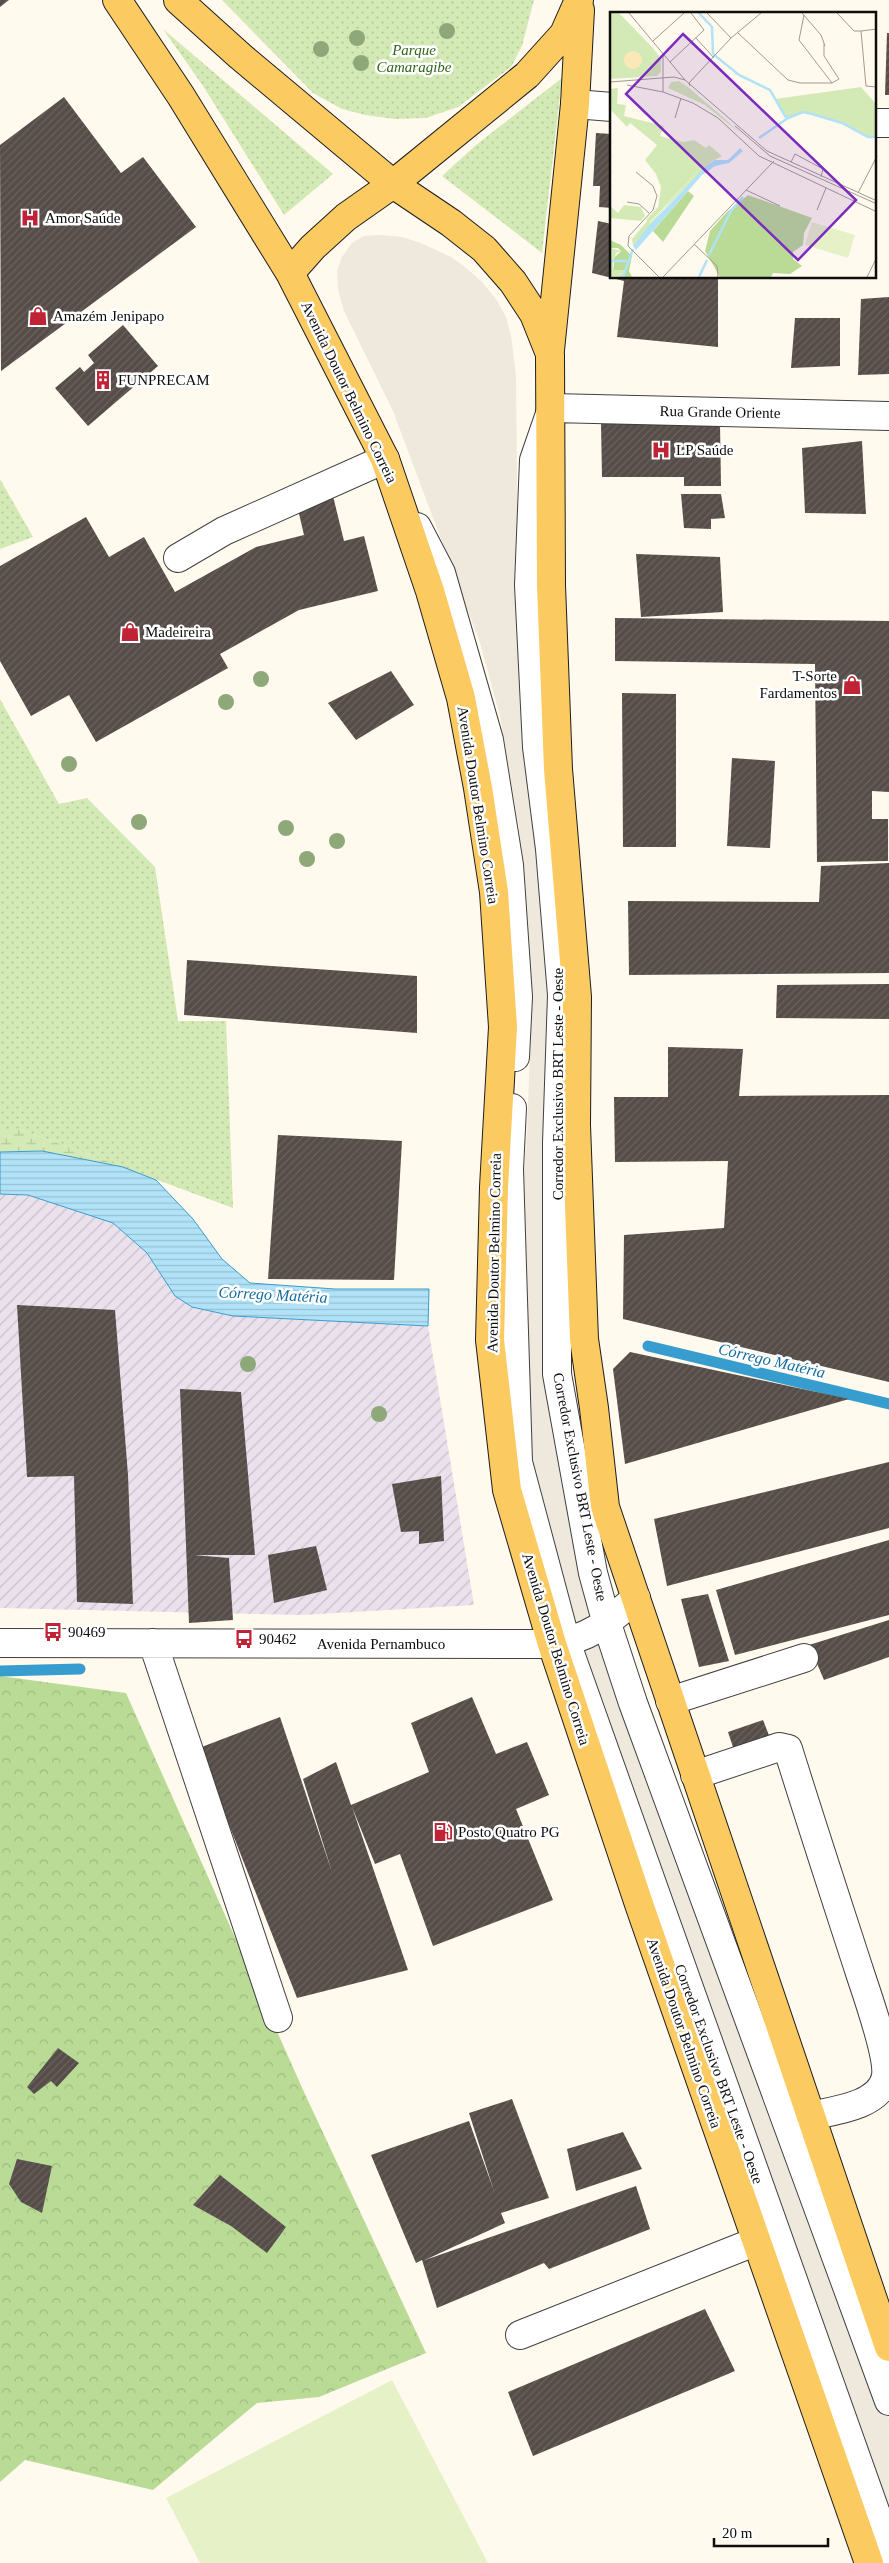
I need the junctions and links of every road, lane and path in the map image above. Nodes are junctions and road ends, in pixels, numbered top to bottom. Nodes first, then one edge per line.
1 (117, 0) edge
2 (178, 0) edge
3 (580, 0) edge
4 (575, 104) junction
5 (610, 107) edge
6 (876, 122) edge
7 (889, 123) edge
8 (393, 184) junction
9 (290, 273) junction
10 (550, 354) junction
11 (552, 408) junction
12 (889, 416) edge
13 (390, 470) junction
14 (178, 558) dead end
15 (636, 1598) junction
16 (607, 1624) junction
17 (0, 1642) edge
18 (153, 1643) junction
19 (559, 1644) junction
20 (804, 1658) dead end
21 (670, 1701) junction
22 (695, 1775) junction
23 (278, 2018) dead end
24 (810, 2116) junction
25 (757, 2241) junction
26 (520, 2335) dead end
27 (889, 2347) edge
28 (889, 2401) edge
29 (889, 2550) edge
30 (869, 2563) edge

1 - 9 main road, Avenida Doutor Belmino Correia
2 - 8 main road
3 - 4 main road
3 - 8 main road
4 - 5 street
4 - 10 main road
6 - 7 street
8 - 9 main road
8 - 10 main road
9 - 13 main road, Avenida Doutor Belmino Correia
10 - 11 main road
11 - 12 street, Rua Grande Oriente
11 - 15 main road
11 - 16 street, Corredor Exclusivo BRT Leste - Oeste
13 - 14 street
13 - 19 main road, Avenida Doutor Belmino Correia
15 - 16 street, Avenida Pernambuco
15 - 21 main road
16 - 19 street, Avenida Pernambuco
16 - 28 street, Corredor Exclusivo BRT Leste - Oeste
17 - 18 street, Avenida Pernambuco
18 - 19 street, Avenida Pernambuco
18 - 23 street
19 - 25 main road, Avenida Doutor Belmino Correia
19 - 29 street, Corredor Exclusivo BRT Leste - Oeste
20 - 21 street
21 - 22 main road
22 - 24 main road
22 - 24 street
24 - 27 main road
25 - 26 street
25 - 30 main road, Avenida Doutor Belmino Correia

